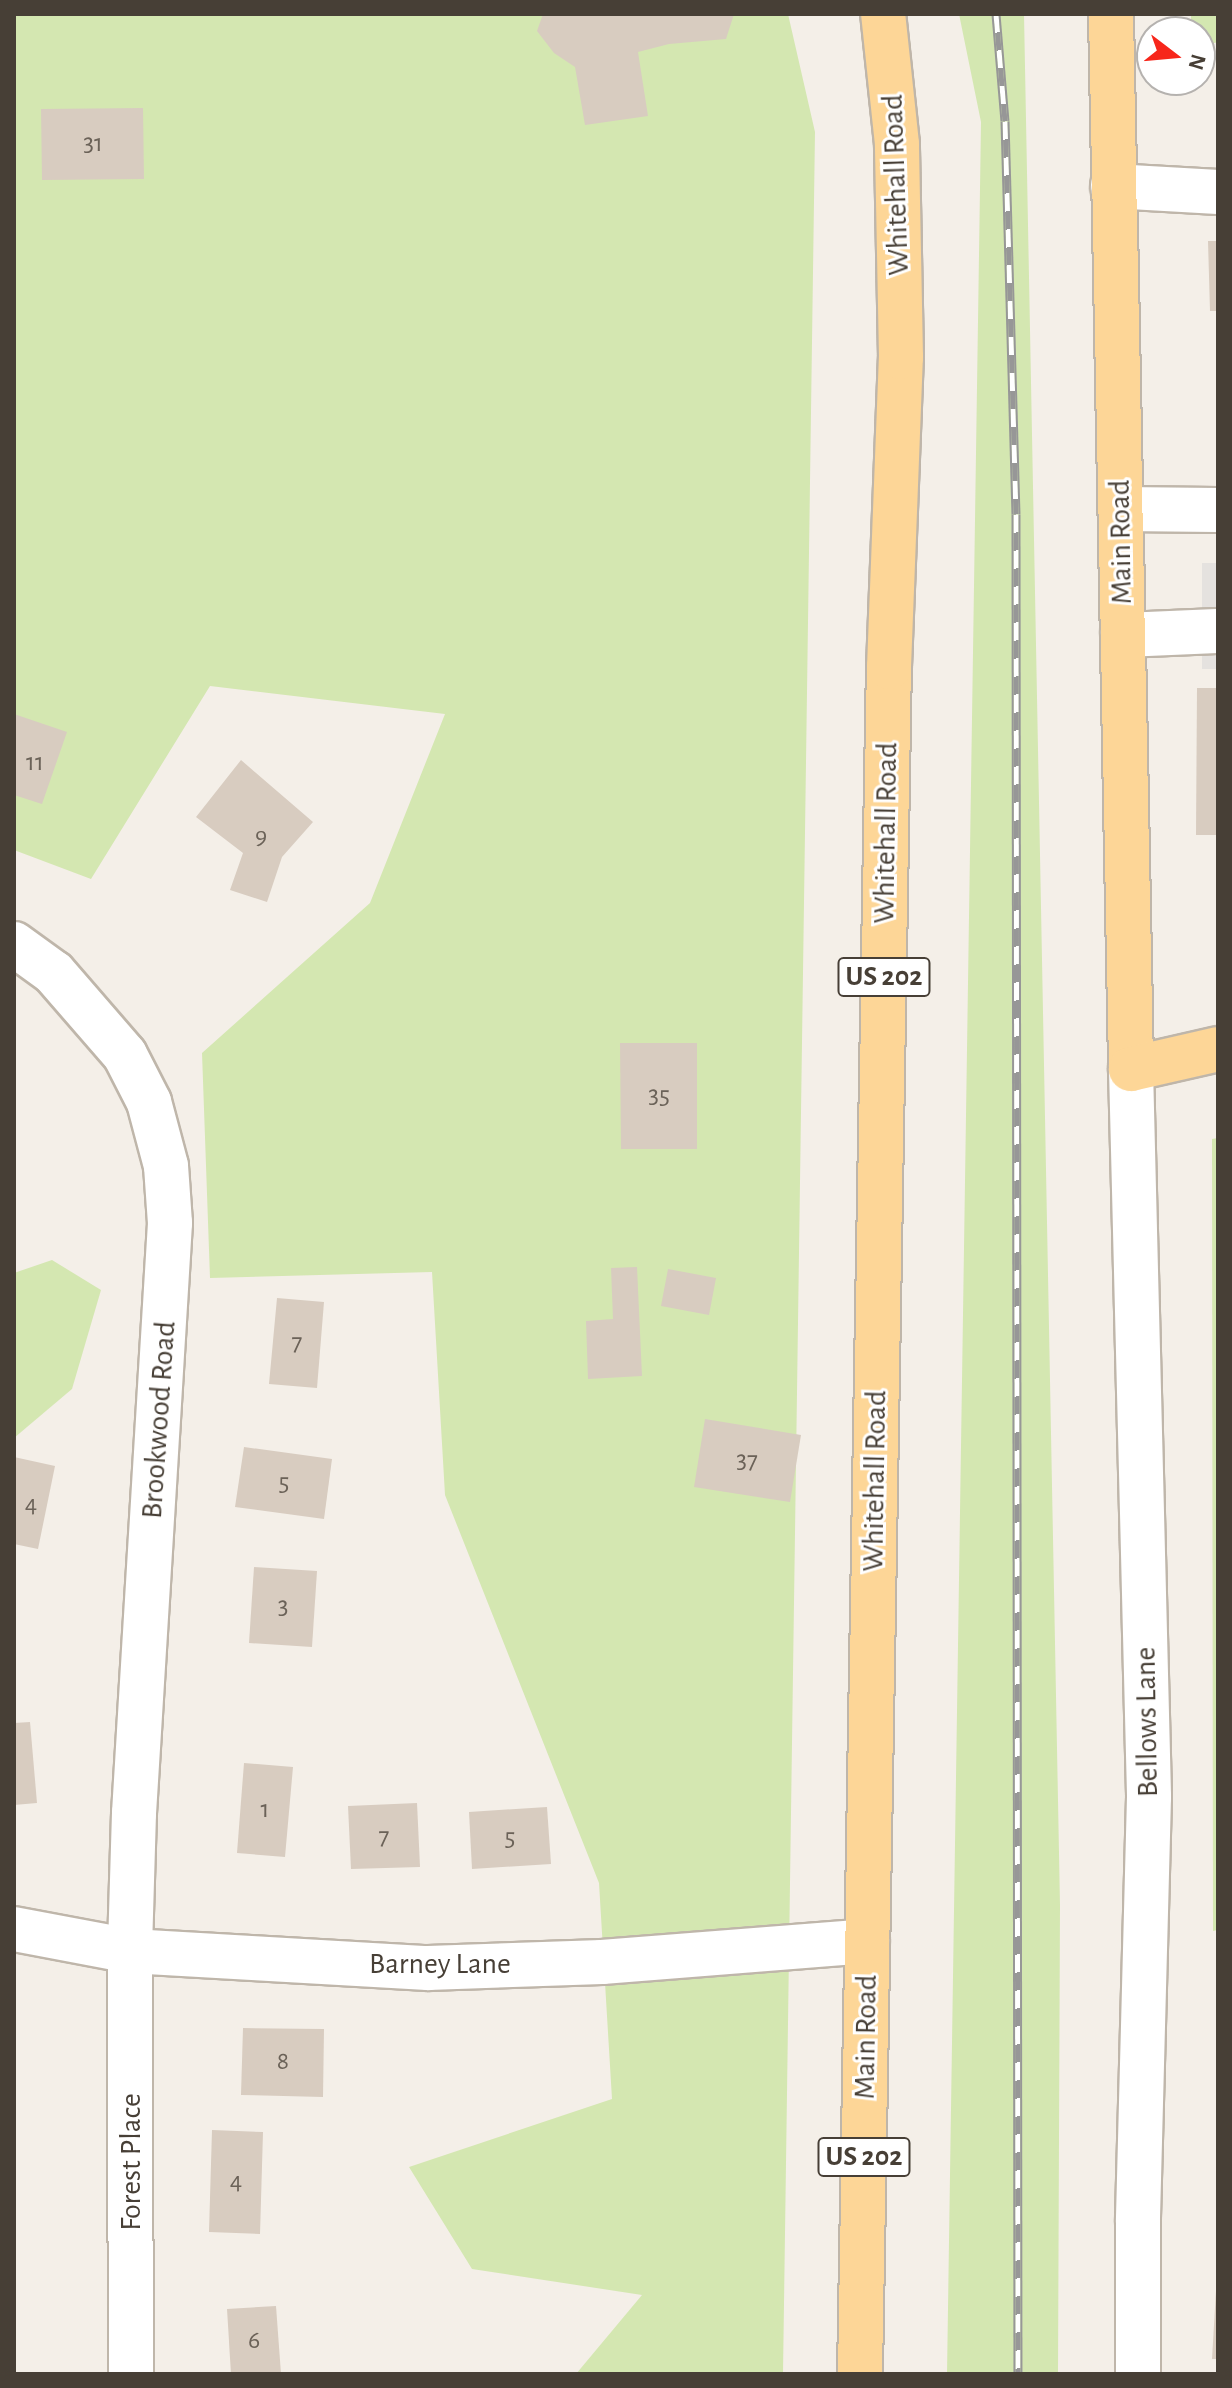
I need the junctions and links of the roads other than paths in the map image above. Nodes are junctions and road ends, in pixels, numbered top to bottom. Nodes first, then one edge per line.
1 (883, 14) edge
2 (1111, 14) edge
3 (1113, 186) junction
4 (1218, 192) edge
5 (1121, 509) junction
6 (1218, 510) edge
7 (1218, 631) edge
8 (1123, 635) junction
9 (14, 944) edge
10 (1218, 1049) edge
11 (1131, 1069) junction
12 (14, 1929) edge
13 (867, 1941) junction
14 (130, 1951) junction
15 (131, 2374) edge
16 (860, 2374) edge
17 (1138, 2374) edge

1 - 13 main road, Whitehall Road / US 202
2 - 3 main road, Main Road
3 - 4 street
3 - 5 main road, Main Road
5 - 6 street
5 - 8 main road, Main Road
7 - 8 street
8 - 11 main road, Main Road
9 - 14 street, Brookwood Road
10 - 11 main road
11 - 17 street, Bellows Lane
12 - 14 street, Barney Lane
13 - 14 street, Barney Lane
13 - 16 main road, Main Road / US 202
14 - 15 street, Forest Place

